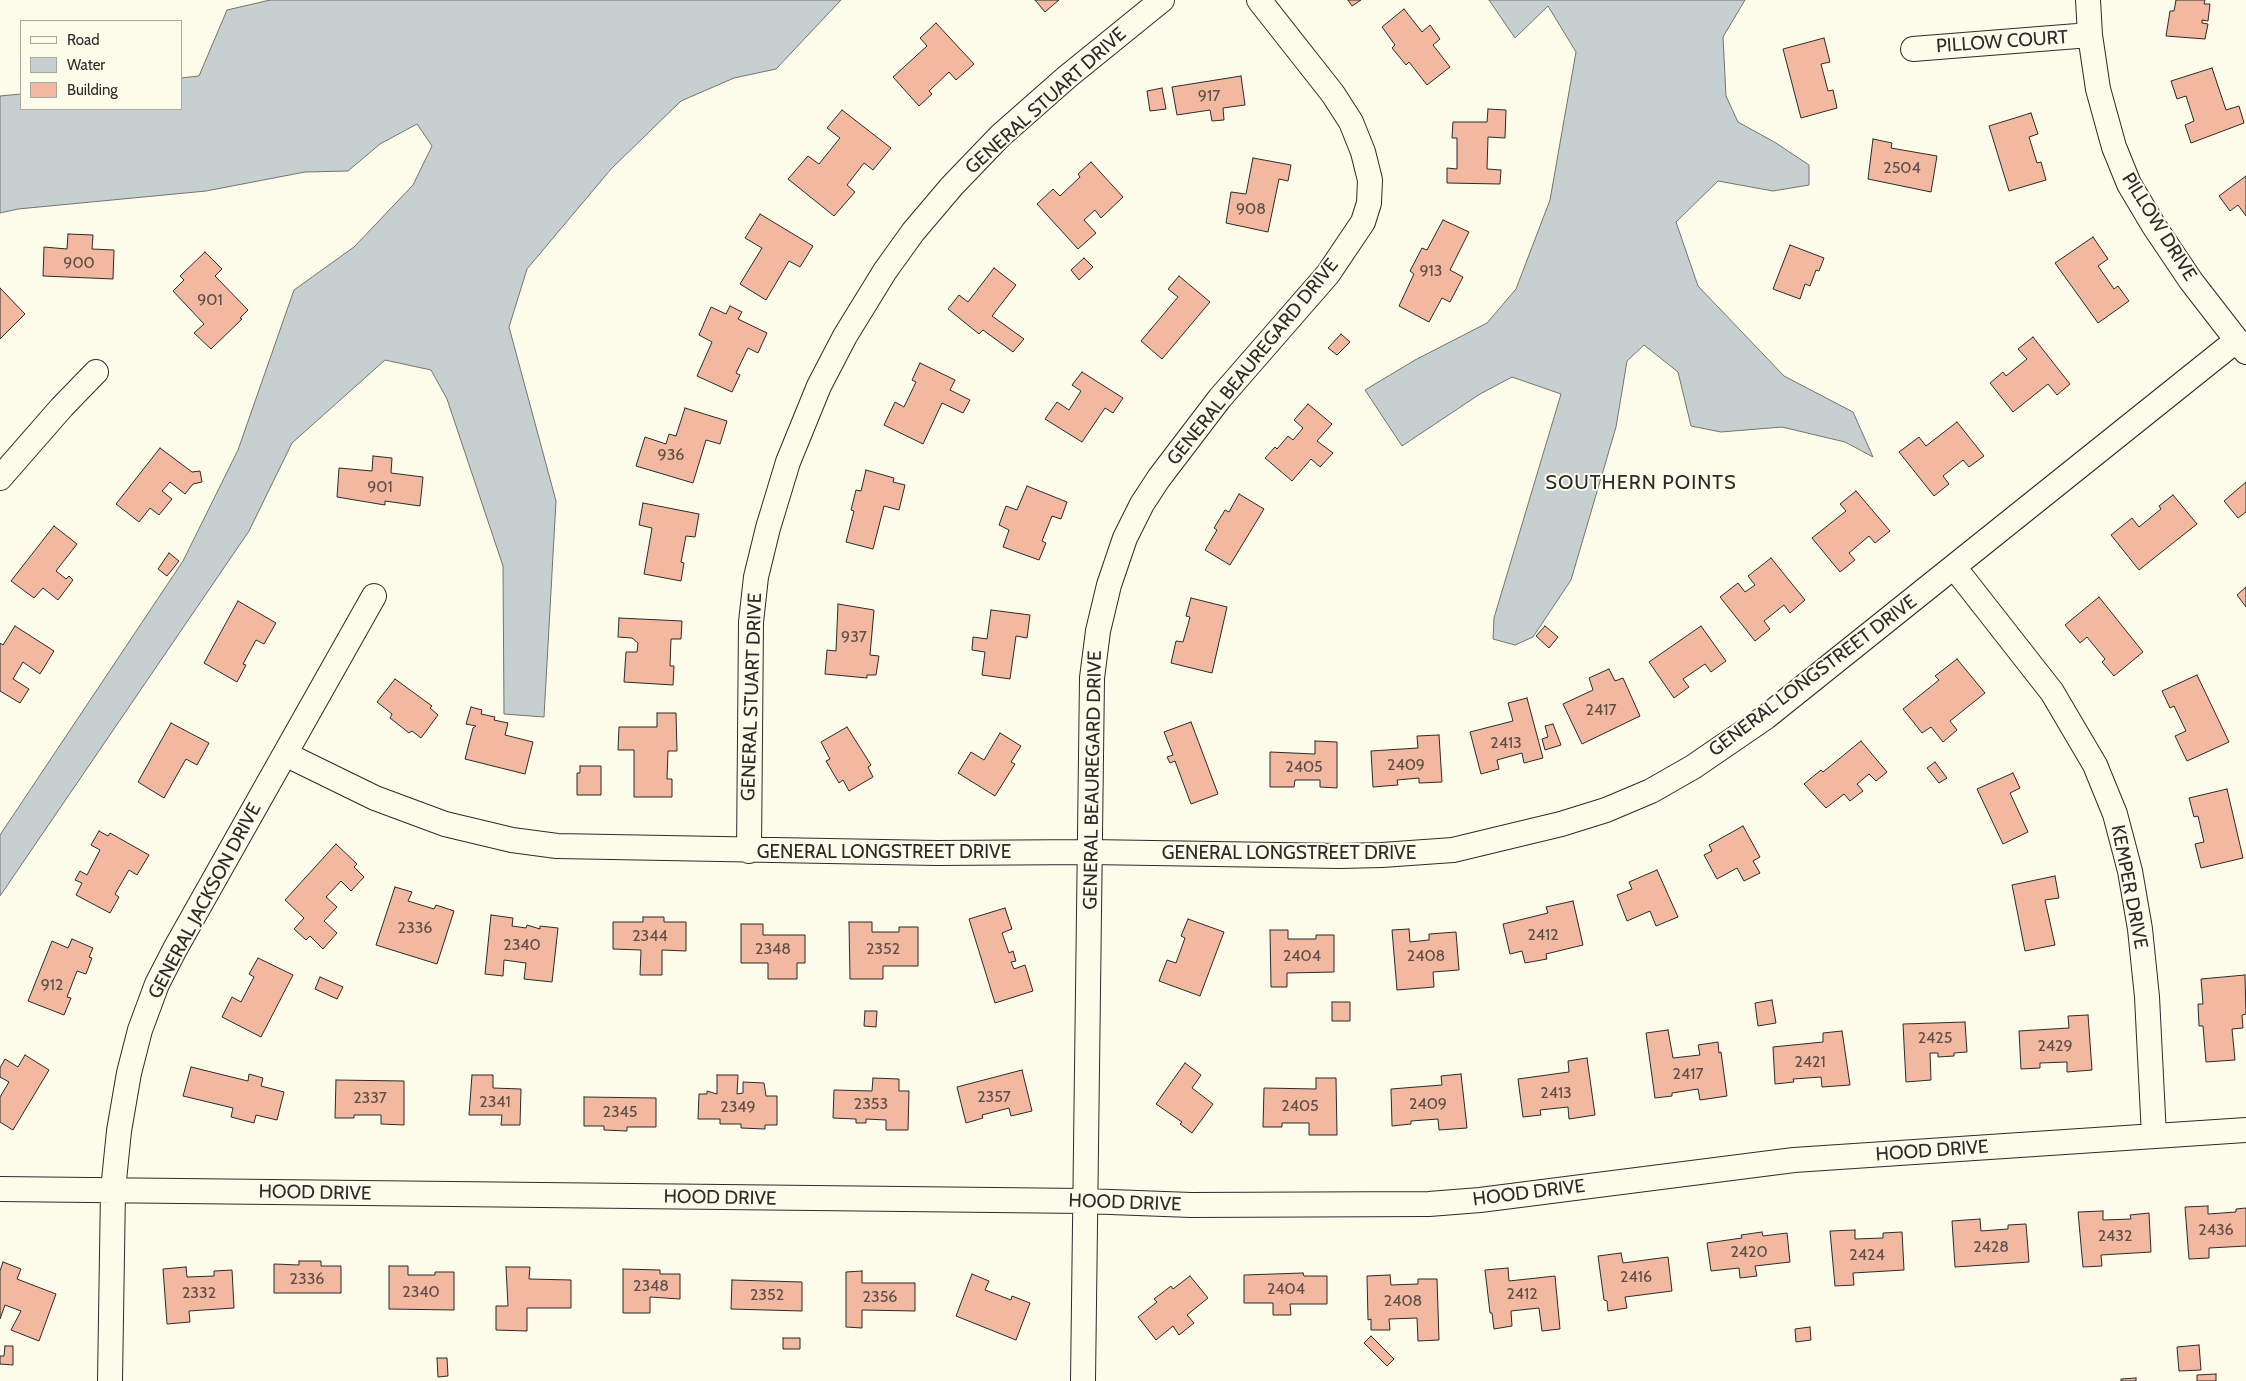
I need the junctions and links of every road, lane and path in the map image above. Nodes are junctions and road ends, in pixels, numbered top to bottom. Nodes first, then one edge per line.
1 (1162, 0) edge
2 (1258, 0) edge
3 (2088, 0) edge
4 (2090, 35) junction
5 (1913, 49) dead end
6 (2241, 346) edge
7 (96, 372) dead end
8 (0, 478) edge
9 (1954, 567) junction
10 (374, 596) dead end
11 (285, 754) junction
12 (749, 850) junction
13 (1090, 852) junction
14 (2246, 1130) edge
15 (2154, 1136) junction
16 (0, 1189) edge
17 (113, 1190) junction
18 (1084, 1202) junction
19 (110, 1381) edge
20 (1083, 1381) edge

1 - 12 street, GENERAL STUART DRIVE
2 - 13 street, GENERAL BEAUREGARD DRIVE
3 - 4 street, PILLOW DRIVE
4 - 5 street, PILLOW COURT
4 - 6 street, PILLOW DRIVE
6 - 9 street, GENERAL LONGSTREET DRIVE
7 - 8 street
9 - 13 street, GENERAL LONGSTREET DRIVE
9 - 15 street, KEMPER DRIVE
10 - 11 street, GENERAL JACKSON DRIVE
11 - 12 street, GENERAL LONGSTREET DRIVE
11 - 17 street, GENERAL JACKSON DRIVE
12 - 13 street, GENERAL LONGSTREET DRIVE
13 - 18 street, GENERAL BEAUREGARD DRIVE
14 - 15 street, HOOD DRIVE
15 - 18 street, HOOD DRIVE
16 - 17 street, HOOD DRIVE
17 - 18 street, HOOD DRIVE
17 - 19 street, GENERAL JACKSON DRIVE
18 - 20 street, GENERAL BEAUREGARD DRIVE

